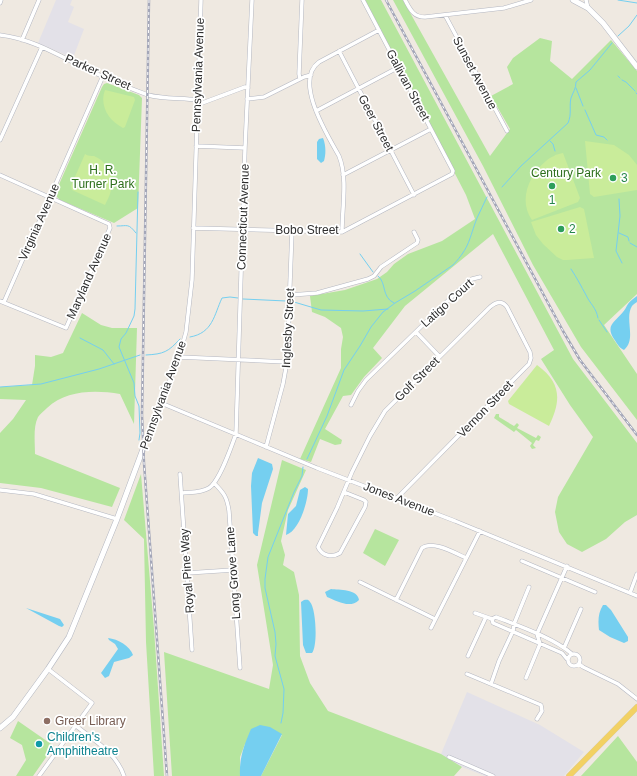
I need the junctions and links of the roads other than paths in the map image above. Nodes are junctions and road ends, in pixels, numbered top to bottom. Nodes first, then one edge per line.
1 (1, 0) edge
2 (39, 0) edge
3 (201, 0) edge
4 (252, 0) edge
5 (302, 0) edge
6 (363, 0) edge
7 (405, 0) edge
8 (532, 0) edge
9 (573, 0) edge
10 (586, 0) edge
11 (0, 3) edge
12 (588, 8) junction
13 (445, 15) junction
14 (379, 30) junction
15 (0, 35) edge
16 (22, 40) junction
17 (42, 47) junction
18 (339, 51) junction
19 (637, 67) edge
20 (399, 68) junction
21 (311, 75) junction
22 (103, 76) junction
23 (300, 79) junction
24 (248, 88) junction
25 (358, 89) junction
26 (247, 99) junction
27 (197, 100) junction
28 (197, 105) junction
29 (316, 111) junction
30 (431, 129) junction
31 (507, 131) dead end
32 (0, 140) edge
33 (196, 146) junction
34 (245, 148) junction
35 (391, 150) junction
36 (453, 171) joint
37 (343, 174) junction
38 (0, 175) edge
39 (414, 195) junction
40 (50, 197) junction
41 (193, 228) junction
42 (242, 229) junction
43 (292, 231) junction
44 (342, 232) junction
45 (414, 232) dead end
46 (480, 277) dead end
47 (291, 295) junction
48 (2, 302) edge
49 (507, 307) joint
50 (416, 332) junction
51 (439, 356) junction
52 (179, 357) junction
53 (239, 360) junction
54 (287, 362) junction
55 (161, 403) junction
56 (351, 405) dead end
57 (236, 434) junction
58 (266, 447) junction
59 (143, 449) joint
60 (180, 474) dead end
61 (349, 480) junction
62 (214, 483) junction
63 (0, 490) edge
64 (344, 492) junction
65 (182, 493) junction
66 (398, 498) junction
67 (117, 519) junction
68 (480, 531) junction
69 (466, 558) junction
70 (522, 561) dead end
71 (567, 566) junction
72 (232, 570) junction
73 (187, 572) junction
74 (637, 574) edge
75 (562, 578) junction
76 (360, 582) dead end
77 (529, 587) dead end
78 (595, 592) dead end
79 (630, 592) junction
80 (637, 596) edge
81 (396, 600) junction
82 (581, 609) dead end
83 (475, 613) dead end
84 (486, 617) junction
85 (435, 619) junction
86 (492, 619) junction
87 (514, 624) junction
88 (431, 628) dead end
89 (513, 631) junction
90 (537, 634) junction
91 (540, 644) junction
92 (564, 647) junction
93 (192, 650) dead end
94 (562, 653) junction
95 (572, 654) junction
96 (468, 656) dead end
97 (567, 659) junction
98 (579, 664) junction
99 (240, 668) dead end
100 (48, 670) junction
101 (467, 674) dead end
102 (526, 678) dead end
103 (491, 684) junction
104 (637, 699) edge
105 (637, 707) edge
106 (537, 719) dead end
107 (75, 725) junction
108 (0, 728) edge
109 (449, 757) dead end
110 (39, 776) edge
111 (124, 776) edge
112 (493, 776) edge
113 (569, 776) edge

1 - 11 street
2 - 16 street
3 - 27 street, Pennsylvania Avenue
4 - 24 street, Connecticut Avenue
5 - 23 street
6 - 14 street, Gallivan Street
7 - 13 street
8 - 13 street
9 - 12 street
10 - 12 street
12 - 19 street
13 - 31 street, Sunset Avenue
14 - 18 street
14 - 20 street, Gallivan Street
15 - 16 street, Parker Street
16 - 17 street, Parker Street
17 - 22 street, Parker Street
17 - 32 street
18 - 21 street
18 - 25 street, Geer Street
20 - 25 street
20 - 30 street, Gallivan Street
21 - 23 street
21 - 29 street
22 - 27 street, Parker Street
22 - 40 street, Virginia Avenue
23 - 26 street
24 - 26 street, Connecticut Avenue
24 - 28 street
25 - 29 street
25 - 35 street, Geer Street
26 - 34 street, Connecticut Avenue
27 - 28 street, Pennsylvania Avenue
28 - 33 street, Pennsylvania Avenue
29 - 37 street
30 - 35 street
30 - 36 street, Gallivan Street
33 - 34 street
33 - 41 street, Pennsylvania Avenue
34 - 42 street, Connecticut Avenue
35 - 37 street
35 - 39 street, Geer Street
36 - 39 street, Bobo Street
37 - 44 street
38 - 40 street
39 - 44 street, Bobo Street
40 - 48 street, Virginia Avenue
40 - 48 street, Maryland Avenue
41 - 42 street, Bobo Street
41 - 52 street, Pennsylvania Avenue
42 - 43 street, Bobo Street
42 - 53 street, Connecticut Avenue
43 - 44 street, Bobo Street
43 - 47 street, Inglesby Street
45 - 47 street
46 - 50 street, Latigo Court
47 - 54 street, Inglesby Street
49 - 51 street, Golf Street
49 - 66 street, Vernon Street
50 - 51 street
50 - 56 street, Latigo Court
51 - 61 street, Golf Street
52 - 53 street
52 - 55 street, Pennsylvania Avenue
53 - 54 street
53 - 57 street, Connecticut Avenue
54 - 58 street, Inglesby Street
55 - 57 street, Jones Avenue
55 - 59 street, Pennsylvania Avenue
57 - 58 street, Jones Avenue
57 - 62 street, Connecticut Avenue
58 - 61 street, Jones Avenue
59 - 67 street, Pennsylvania Avenue
60 - 65 street, Royal Pine Way
61 - 64 street, Golf Street
61 - 66 street, Jones Avenue
62 - 65 street
62 - 72 street, Long Grove Lane
63 - 67 street
64 - 64 street, Golf Street
65 - 73 street, Royal Pine Way
66 - 68 street, Jones Avenue
67 - 100 street, Pennsylvania Avenue
68 - 69 street
68 - 71 street, Jones Avenue
69 - 81 street
69 - 85 street
70 - 75 street
71 - 75 street
71 - 79 street, Jones Avenue
72 - 73 street
72 - 99 street, Long Grove Lane
73 - 93 street, Royal Pine Way
74 - 79 street
75 - 78 street
75 - 90 street
76 - 81 street
77 - 87 street
79 - 80 street, Jones Avenue
81 - 85 street
82 - 92 street
83 - 84 street
84 - 86 street
84 - 96 street
85 - 88 street
86 - 87 street
86 - 89 street
87 - 89 street
87 - 90 street
89 - 91 street
89 - 103 street
90 - 91 street
90 - 92 street
91 - 94 street
91 - 102 street
92 - 94 street
92 - 95 street
94 - 97 street
95 - 97 street
95 - 98 street
97 - 98 street
98 - 104 street
100 - 107 street
100 - 108 street, Pennsylvania Avenue
101 - 103 street
103 - 106 street
105 - 113 main road
107 - 110 street
107 - 111 street
109 - 112 street

